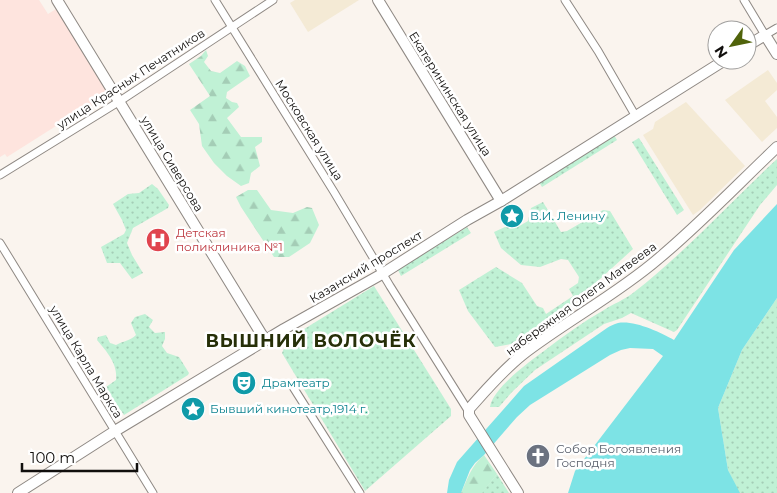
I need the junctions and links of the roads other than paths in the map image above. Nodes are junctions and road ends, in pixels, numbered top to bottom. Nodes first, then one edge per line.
1 (57, 0) edge
2 (215, 0) edge
3 (274, 0) edge
4 (378, 0) edge
5 (565, 0) edge
6 (744, 0) edge
7 (232, 27) junction
8 (777, 28) edge
9 (765, 35) junction
10 (757, 40) edge
11 (777, 54) edge
12 (708, 70) edge
13 (120, 101) junction
14 (635, 116) junction
15 (777, 147) edge
16 (0, 175) edge
17 (502, 201) junction
18 (0, 243) edge
19 (382, 274) junction
20 (265, 340) junction
21 (293, 387) dead end
22 (468, 412) junction
23 (116, 431) junction
24 (18, 493) edge
25 (153, 493) edge
26 (360, 493) edge
27 (518, 493) edge

1 - 13 street, улица Сиверсова
2 - 7 street, Московская улица
3 - 7 street, улица Красных Печатников
4 - 17 street, Екатерининская улица
5 - 14 street
6 - 9 street
7 - 13 street, улица Красных Печатников
7 - 19 street, Московская улица
8 - 9 street
9 - 10 street
9 - 11 street
12 - 14 street, Казанский проспект
13 - 16 street, улица Красных Печатников
13 - 20 street, улица Сиверсова
14 - 17 street, Казанский проспект
15 - 22 street, набережная Олега Матвеева
17 - 19 street, Казанский проспект
18 - 23 street, улица Карла Маркса
19 - 20 street, Казанский проспект
19 - 22 street, Московская улица
20 - 23 street, Казанский проспект
21 - 26 street
22 - 27 street
23 - 24 street, Казанский проспект
23 - 25 street, улица Карла Маркса

